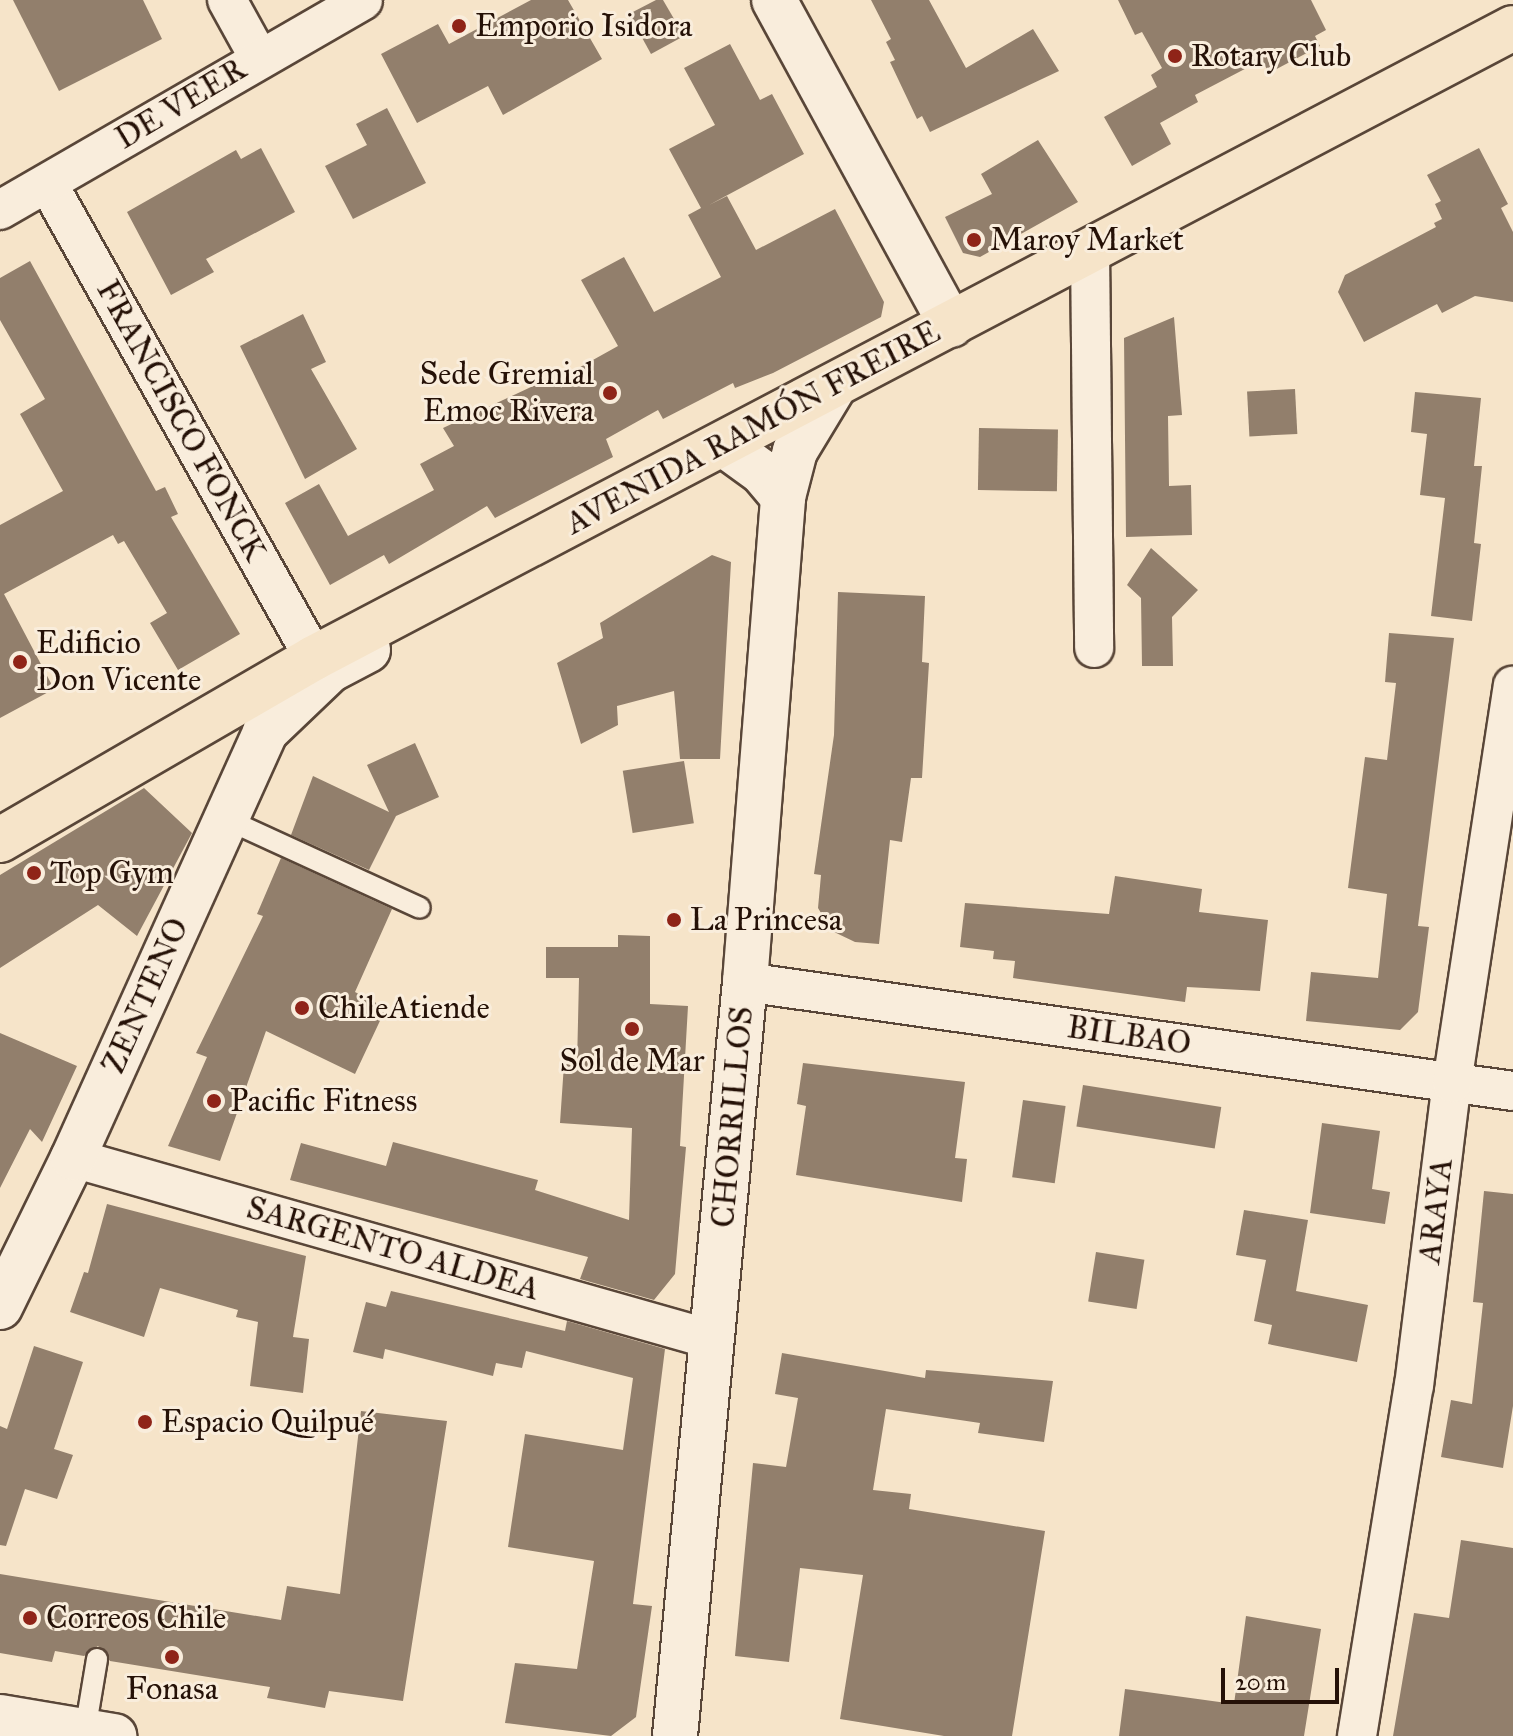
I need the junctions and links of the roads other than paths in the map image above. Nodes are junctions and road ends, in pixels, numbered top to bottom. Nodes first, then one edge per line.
1 (227, 0) edge
2 (774, 0) edge
3 (354, 2) edge
4 (1513, 28) edge
5 (259, 58) junction
6 (48, 184) junction
7 (0, 210) edge
8 (1090, 249) junction
9 (951, 325) junction
10 (835, 385) junction
11 (723, 444) junction
12 (783, 497) junction
13 (501, 560) junction
14 (1094, 648) dead end
15 (314, 658) junction
16 (1513, 686) edge
17 (226, 819) junction
18 (0, 840) edge
19 (420, 908) dead end
20 (745, 982) junction
21 (1452, 1083) junction
22 (1513, 1091) edge
23 (73, 1158) junction
24 (0, 1307) edge
25 (713, 1340) junction
26 (97, 1659) dead end
27 (0, 1717) edge
28 (100, 1734) edge
29 (675, 1736) edge
30 (1357, 1736) edge

1 - 5 street
2 - 9 street
3 - 5 street, DE VEER
4 - 8 main road, AVENIDA RAMÓN FREIRE
5 - 6 street, DE VEER
6 - 7 street, DE VEER
6 - 15 street, FRANCISCO FONCK
8 - 9 main road, AVENIDA RAMÓN FREIRE
8 - 14 street
9 - 10 main road, AVENIDA RAMÓN FREIRE
10 - 11 main road, AVENIDA RAMÓN FREIRE
10 - 12 street, CHORRILLOS
11 - 12 street
11 - 13 main road, AVENIDA RAMÓN FREIRE
12 - 20 street, CHORRILLOS
13 - 15 main road, AVENIDA RAMÓN FREIRE
13 - 17 street, ZENTENO
15 - 18 main road, AVENIDA RAMÓN FREIRE
16 - 21 street, ARAYA
17 - 19 lane
17 - 23 street, ZENTENO
20 - 21 street, BILBAO
20 - 25 street, CHORRILLOS
21 - 22 street, BILBAO
21 - 30 street, ARAYA
23 - 24 street, ZENTENO
23 - 25 street, SARGENTO ALDEA
25 - 29 street, CHORRILLOS
26 - 28 lane
27 - 28 street

